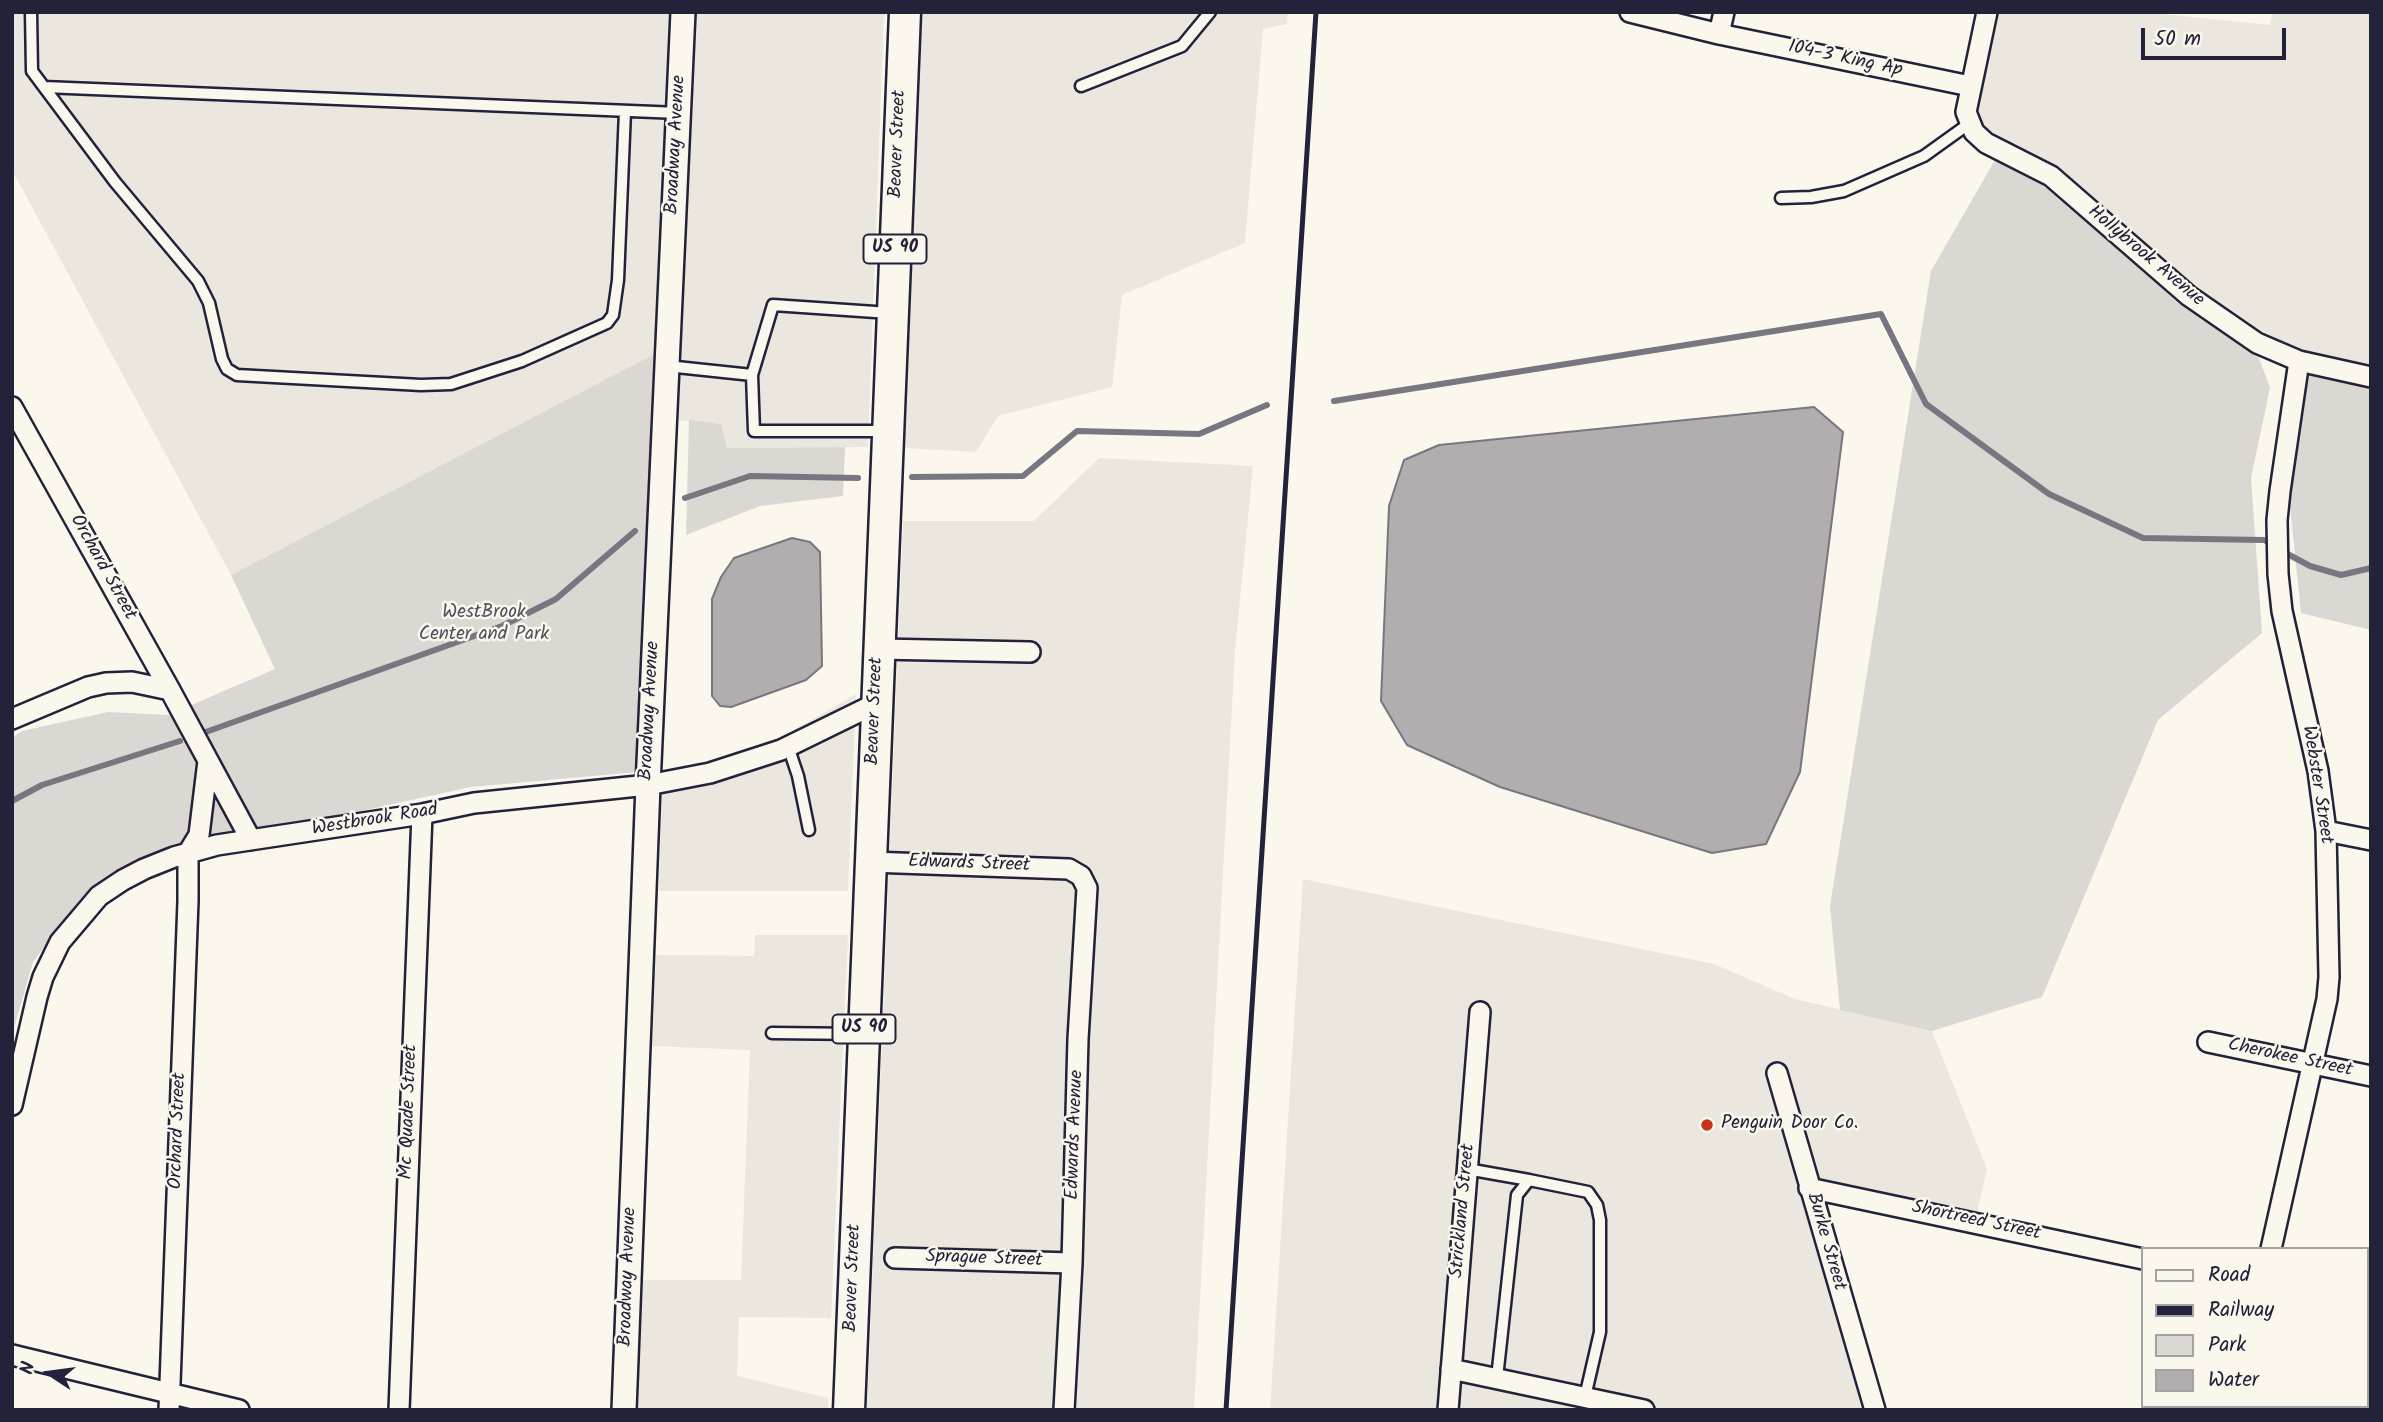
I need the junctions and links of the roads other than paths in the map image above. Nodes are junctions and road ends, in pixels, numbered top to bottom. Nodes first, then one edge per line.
1 (31, 12) edge
2 (683, 12) edge
3 (905, 12) edge
4 (1210, 12) edge
5 (1630, 12) edge
6 (1724, 12) edge
7 (1987, 12) edge
8 (1719, 34) junction
9 (1081, 86) dead end
10 (1970, 86) junction
11 (44, 87) junction
12 (625, 111) junction
13 (679, 114) junction
14 (1970, 123) junction
15 (1781, 198) dead end
16 (893, 313) junction
17 (2299, 361) junction
18 (667, 366) junction
19 (752, 375) junction
20 (2371, 377) edge
21 (12, 407) edge
22 (888, 431) junction
23 (879, 649) junction
24 (1030, 652) dead end
25 (170, 690) junction
26 (877, 703) junction
27 (12, 719) edge
28 (788, 746) junction
29 (208, 761) junction
30 (648, 785) junction
31 (422, 814) junction
32 (808, 830) dead end
33 (2326, 831) junction
34 (251, 840) junction
35 (2371, 840) edge
36 (188, 853) junction
37 (870, 862) junction
38 (1069, 869) joint
39 (1480, 1012) dead end
40 (772, 1033) dead end
41 (864, 1034) junction
42 (2208, 1042) dead end
43 (2312, 1065) junction
44 (1777, 1073) dead end
45 (2371, 1076) edge
46 (12, 1105) edge
47 (1467, 1169) junction
48 (1529, 1180) junction
49 (1809, 1188) junction
50 (2271, 1247) edge
51 (895, 1258) dead end
52 (2142, 1259) edge
53 (1072, 1263) junction
54 (12, 1355) edge
55 (1451, 1368) junction
56 (1497, 1378) junction
57 (1585, 1397) junction
58 (169, 1401) edge
59 (239, 1410) edge
60 (399, 1410) edge
61 (624, 1410) edge
62 (849, 1410) edge
63 (1064, 1410) edge
64 (1448, 1410) edge
65 (1644, 1410) edge
66 (1875, 1410) edge

1 - 11 lane
2 - 13 street, Broadway Avenue
3 - 16 main road, Beaver Street / US 90
4 - 9 lane
5 - 8 street, 104-3 King Ap
6 - 8 street
7 - 10 street
8 - 10 street, 104-3 King Ap
10 - 14 street
11 - 12 lane
11 - 12 lane
12 - 13 lane
13 - 18 street, Broadway Avenue
14 - 15 lane
14 - 17 street, Hollybrook Avenue
16 - 19 lane
16 - 22 main road, Beaver Street / US 90
17 - 20 street, Hollybrook Avenue
17 - 33 street, Webster Street
18 - 19 lane
18 - 30 street, Broadway Avenue
19 - 22 lane
21 - 25 street, Orchard Street
22 - 23 main road, Beaver Street / US 90
23 - 24 street
23 - 26 main road, Beaver Street / US 90
25 - 27 street
25 - 29 street, Orchard Street
26 - 28 street, Westbrook Road
26 - 37 main road, Beaver Street / US 90
28 - 30 street, Westbrook Road
28 - 32 lane
29 - 34 street, Orchard Street
29 - 36 street
30 - 31 street, Westbrook Road
30 - 61 street, Broadway Avenue
31 - 34 street, Westbrook Road
31 - 60 street, Mc Quade Street
33 - 35 street
33 - 43 street, Webster Street
34 - 36 street, Westbrook Road
36 - 46 street, Westbrook Road
36 - 58 street, Orchard Street
37 - 38 street, Edwards Street
37 - 41 main road, Beaver Street / US 90
38 - 53 street, Edwards Avenue
39 - 47 street, Strickland Street
40 - 41 lane
41 - 62 main road, Beaver Street / US 90
42 - 43 street, Cherokee Street
43 - 45 street, Cherokee Street
43 - 50 street, Webster Street
44 - 49 street, Burke Street
47 - 48 lane
47 - 55 street, Strickland Street
48 - 56 lane
48 - 57 lane
49 - 52 street, Shortreed Street
49 - 66 street, Burke Street
51 - 53 street, Sprague Street
53 - 63 street, Edwards Avenue
54 - 58 street
55 - 56 street
55 - 64 street, Strickland Street
56 - 57 street
57 - 65 street
58 - 59 street

